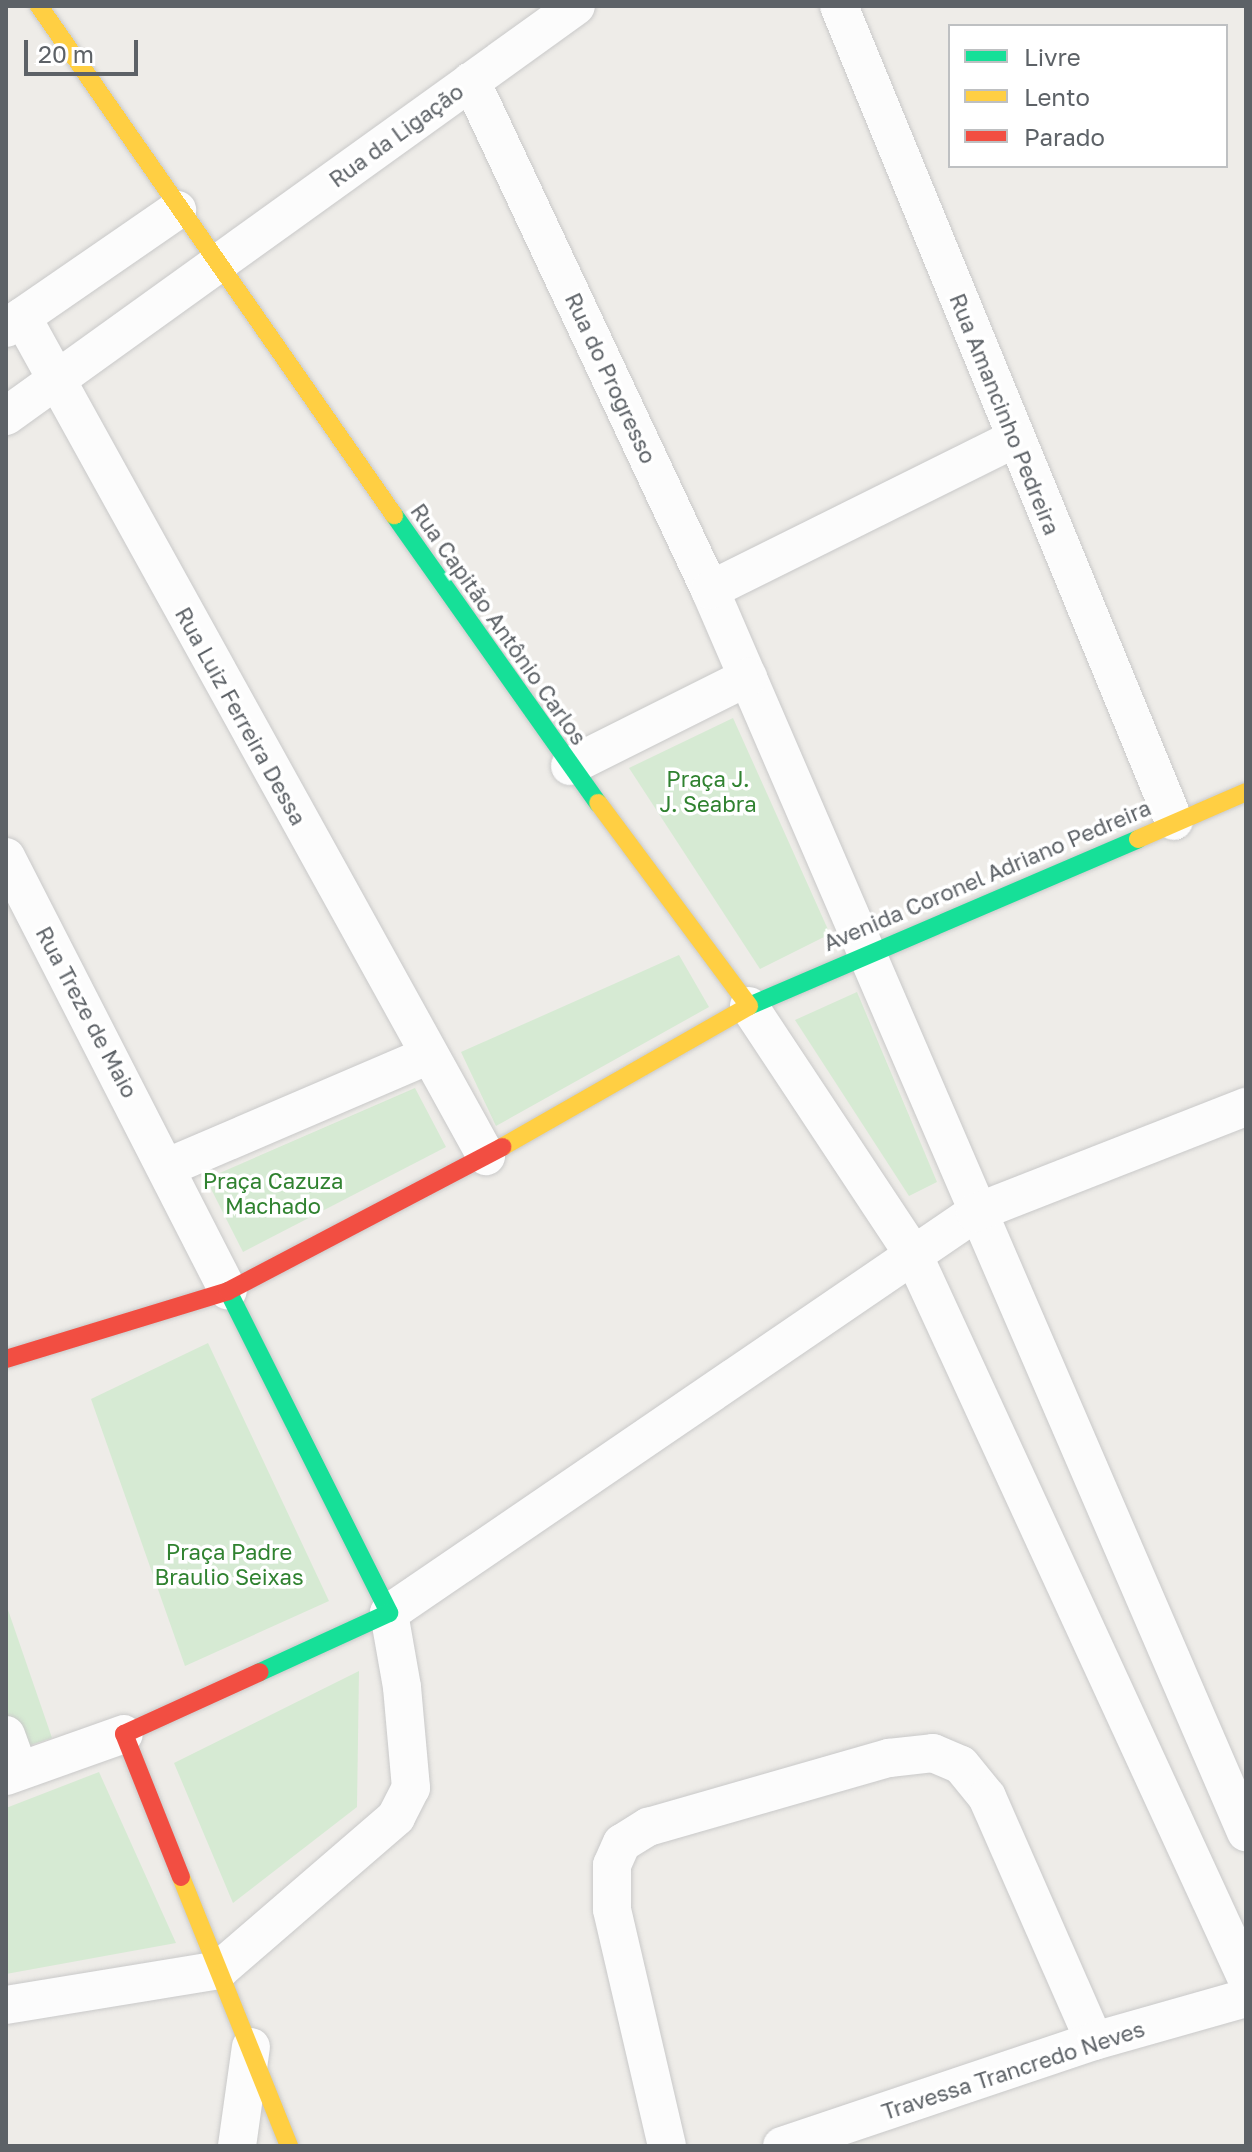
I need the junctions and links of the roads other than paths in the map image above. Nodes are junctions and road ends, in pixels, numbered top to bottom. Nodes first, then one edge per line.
1 (39, 6) edge
2 (576, 6) edge
3 (839, 6) edge
4 (471, 81) junction
5 (177, 210) junction
6 (217, 266) junction
7 (14, 323) edge
8 (56, 377) junction
9 (6, 416) edge
10 (1014, 439) junction
11 (710, 590) junction
12 (748, 677) junction
13 (570, 766) junction
14 (1246, 792) edge
15 (1174, 821) junction
16 (6, 857) edge
17 (868, 951) junction
18 (749, 1006) junction
19 (427, 1056) junction
20 (1246, 1107) edge
21 (486, 1156) junction
22 (168, 1167) junction
23 (975, 1213) junction
24 (913, 1254) junction
25 (228, 1291) junction
26 (6, 1359) edge
27 (389, 1613) junction
28 (124, 1734) junction
29 (6, 1735) edge
30 (13, 1774) edge
31 (1236, 1784) edge
32 (1170, 1808) junction
33 (1246, 1832) edge
34 (219, 1970) junction
35 (1246, 1977) edge
36 (1246, 1998) edge
37 (6, 2005) edge
38 (1094, 2041) junction
39 (251, 2047) junction
40 (237, 2146) edge
41 (289, 2146) edge
42 (667, 2146) edge
43 (782, 2146) edge

1 - 5 main road, Rua Capitão Antônio Carlos
2 - 4 street, Rua da Ligação
3 - 10 street, Rua Amancinho Pedreira
4 - 6 street, Rua da Ligação
4 - 11 street, Rua do Progresso
5 - 6 main road, Rua Capitão Antônio Carlos
5 - 7 street
6 - 8 street, Rua da Ligação
6 - 13 main road, Rua Capitão Antônio Carlos
7 - 8 street, Rua Luiz Ferreira Dessa
8 - 9 street, Rua da Ligação
8 - 19 street, Rua Luiz Ferreira Dessa
10 - 11 street
10 - 15 street, Rua Amancinho Pedreira
11 - 12 street, Rua do Progresso
12 - 13 street
12 - 17 street
13 - 18 main road, Rua Capitão Antônio Carlos
14 - 15 main road, Avenida Coronel Adriano Pedreira
15 - 17 main road, Avenida Coronel Adriano Pedreira
16 - 22 street, Rua Treze de Maio
17 - 18 main road, Avenida Coronel Adriano Pedreira
17 - 23 street
18 - 21 main road
18 - 24 street
19 - 21 street
19 - 22 street
20 - 23 street
21 - 25 main road
22 - 25 street, Rua Treze de Maio
23 - 24 street
23 - 31 street
24 - 27 street
24 - 32 street
25 - 26 main road
25 - 27 main road
27 - 28 main road
27 - 34 street
28 - 30 street
28 - 34 main road
29 - 30 street
31 - 32 street
31 - 33 street
32 - 35 street
34 - 37 street
34 - 39 main road
36 - 38 street, Travessa Trancredo Neves
38 - 42 street
38 - 43 street, Travessa Trancredo Neves
39 - 40 street
39 - 41 main road

